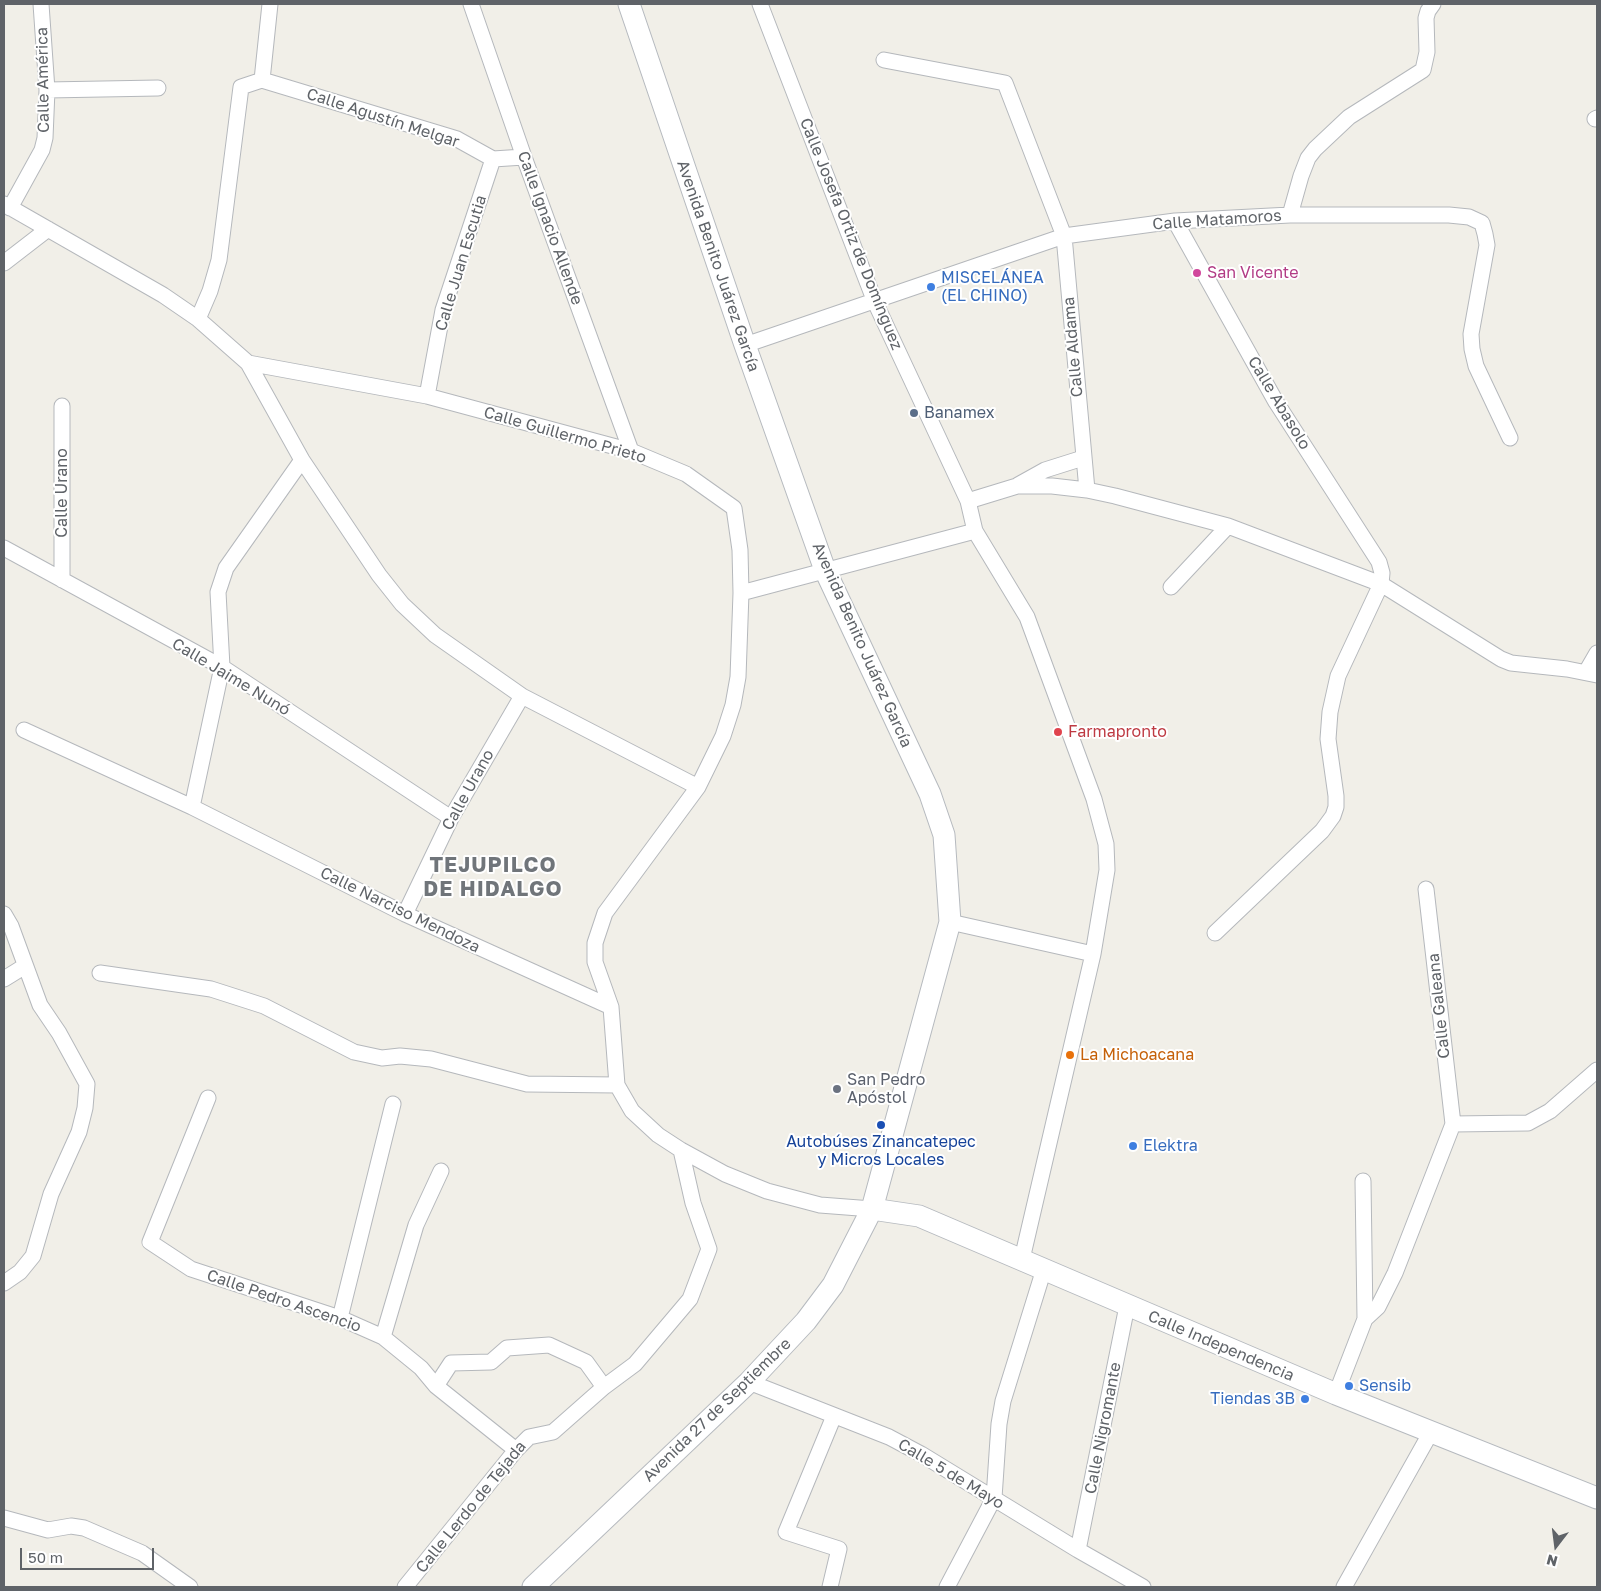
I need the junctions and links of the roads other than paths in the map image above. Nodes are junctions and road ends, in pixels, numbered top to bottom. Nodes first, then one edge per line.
1 (41, 4) edge
2 (270, 4) edge
3 (471, 4) edge
4 (629, 4) edge
5 (760, 4) edge
6 (1433, 4) edge
7 (884, 60) dead end
8 (262, 80) junction
9 (158, 88) dead end
10 (47, 90) junction
11 (524, 158) junction
12 (493, 159) junction
13 (7, 206) edge
14 (1290, 215) junction
15 (1176, 221) junction
16 (48, 229) junction
17 (1064, 236) junction
18 (4, 263) edge
19 (874, 302) junction
20 (198, 319) junction
21 (745, 345) junction
22 (248, 363) junction
23 (427, 396) junction
24 (62, 406) dead end
25 (1510, 438) dead end
26 (630, 451) junction
27 (1083, 458) junction
28 (302, 460) junction
29 (1017, 486) junction
30 (1087, 490) junction
31 (968, 501) junction
32 (1228, 526) junction
33 (975, 531) junction
34 (4, 548) edge
35 (825, 570) junction
36 (62, 580) junction
37 (1381, 584) junction
38 (1171, 587) dead end
39 (741, 593) junction
40 (1597, 653) edge
41 (222, 667) junction
42 (1592, 673) edge
43 (522, 696) junction
44 (24, 730) dead end
45 (698, 787) junction
46 (192, 807) junction
47 (451, 818) junction
48 (1426, 889) dead end
49 (4, 914) edge
50 (405, 914) junction
51 (950, 922) junction
52 (1214, 933) dead end
53 (1093, 954) junction
54 (25, 966) junction
55 (100, 973) dead end
56 (4, 979) edge
57 (610, 1007) junction
58 (1597, 1070) edge
59 (617, 1085) junction
60 (208, 1098) dead end
61 (394, 1104) dead end
62 (1453, 1124) junction
63 (681, 1150) junction
64 (441, 1171) dead end
65 (1363, 1181) dead end
66 (872, 1209) junction
67 (1022, 1259) junction
68 (1044, 1269) junction
69 (4, 1283) edge
70 (1127, 1306) junction
71 (340, 1318) junction
72 (1365, 1319) junction
73 (383, 1337) junction
74 (748, 1382) junction
75 (436, 1386) junction
76 (604, 1388) junction
77 (1336, 1394) junction
78 (834, 1416) junction
79 (1431, 1432) junction
80 (516, 1450) junction
81 (994, 1498) junction
82 (1597, 1498) edge
83 (4, 1518) edge
84 (1078, 1550) junction
85 (190, 1587) edge
86 (406, 1587) edge
87 (534, 1587) edge
88 (830, 1587) edge
89 (947, 1587) edge
90 (1143, 1587) edge
91 (1344, 1587) edge

1 - 10 street, Calle América
2 - 8 street
3 - 11 street, Calle Ignacio Allende
4 - 21 main road, Avenida Benito Juárez García
5 - 19 street, Calle Josefa Ortiz de Domínguez
6 - 14 street
7 - 17 street, Calle Aldama
8 - 12 street, Calle Agustín Melgar
8 - 20 street
9 - 10 street
10 - 13 street, Calle América
11 - 12 street
11 - 26 street, Calle Ignacio Allende
12 - 23 street, Calle Juan Escutia
13 - 16 street
14 - 15 street, Calle Matamoros
14 - 25 street, Calle Matamoros
15 - 17 street, Calle Matamoros
15 - 37 street, Calle Abasolo
16 - 18 street
16 - 20 street
17 - 19 street, Calle Matamoros
17 - 27 street, Calle Aldama
19 - 21 street, Calle Matamoros
19 - 31 street, Calle Josefa Ortiz de Domínguez
20 - 22 street
21 - 35 main road, Avenida Benito Juárez García
22 - 23 street, Calle Guillermo Prieto
22 - 28 street
23 - 26 street, Calle Guillermo Prieto
24 - 36 street, Calle Urano
26 - 39 street, Calle Guillermo Prieto
27 - 29 street
27 - 30 street, Calle Aldama
28 - 41 street
28 - 43 street
29 - 30 street
29 - 31 street
30 - 32 street
31 - 33 street, Calle Josefa Ortiz de Domínguez
32 - 37 street
32 - 38 street
33 - 35 street
33 - 53 street, Calle Josefa Ortiz de Domínguez
34 - 36 street, Calle Jaime Nunó
35 - 39 street
35 - 51 main road, Avenida Benito Juárez García
36 - 41 street, Calle Jaime Nunó
37 - 42 street
37 - 52 street
39 - 45 street, Calle Guillermo Prieto
40 - 42 street
41 - 46 street
41 - 47 street, Calle Jaime Nunó
43 - 45 street
43 - 47 street, Calle Urano
44 - 46 street, Calle Narciso Mendoza
45 - 57 street, Calle Guillermo Prieto
46 - 50 street, Calle Narciso Mendoza
47 - 50 street, Calle Urano
48 - 62 street, Calle Galeana
49 - 54 street
50 - 57 street, Calle Narciso Mendoza
51 - 53 street
51 - 66 main road, Avenida Benito Juárez García
53 - 67 street, Calle Josefa Ortiz de Domínguez
54 - 56 street
54 - 69 street
55 - 59 street
57 - 59 street, Calle Guillermo Prieto
58 - 62 street
59 - 63 street
60 - 71 street, Calle Pedro Ascencio
61 - 71 street
62 - 72 street
63 - 66 street
63 - 76 street, Calle Lerdo de Tejada
64 - 73 street
65 - 72 street
66 - 67 main road, Calle Independencia
66 - 74 main road, Avenida 27 de Septiembre
67 - 68 main road, Calle Independencia
68 - 70 main road, Calle Independencia
68 - 81 street
70 - 77 main road, Calle Independencia
70 - 84 street, Calle Nigromante
71 - 73 street, Calle Pedro Ascencio
72 - 77 street
73 - 75 street, Calle Pedro Ascencio
74 - 78 street, Calle 5 de Mayo
74 - 87 main road, Avenida 27 de Septiembre
75 - 76 street
75 - 80 street, Calle Pedro Ascencio
76 - 80 street, Calle Lerdo de Tejada
77 - 79 main road, Calle Independencia
78 - 81 street, Calle 5 de Mayo
78 - 88 street
79 - 82 main road, Calle Independencia
79 - 91 street
80 - 86 street, Calle Lerdo de Tejada
81 - 84 street, Calle 5 de Mayo
81 - 89 street
83 - 85 street
84 - 90 street, Calle 5 de Mayo

